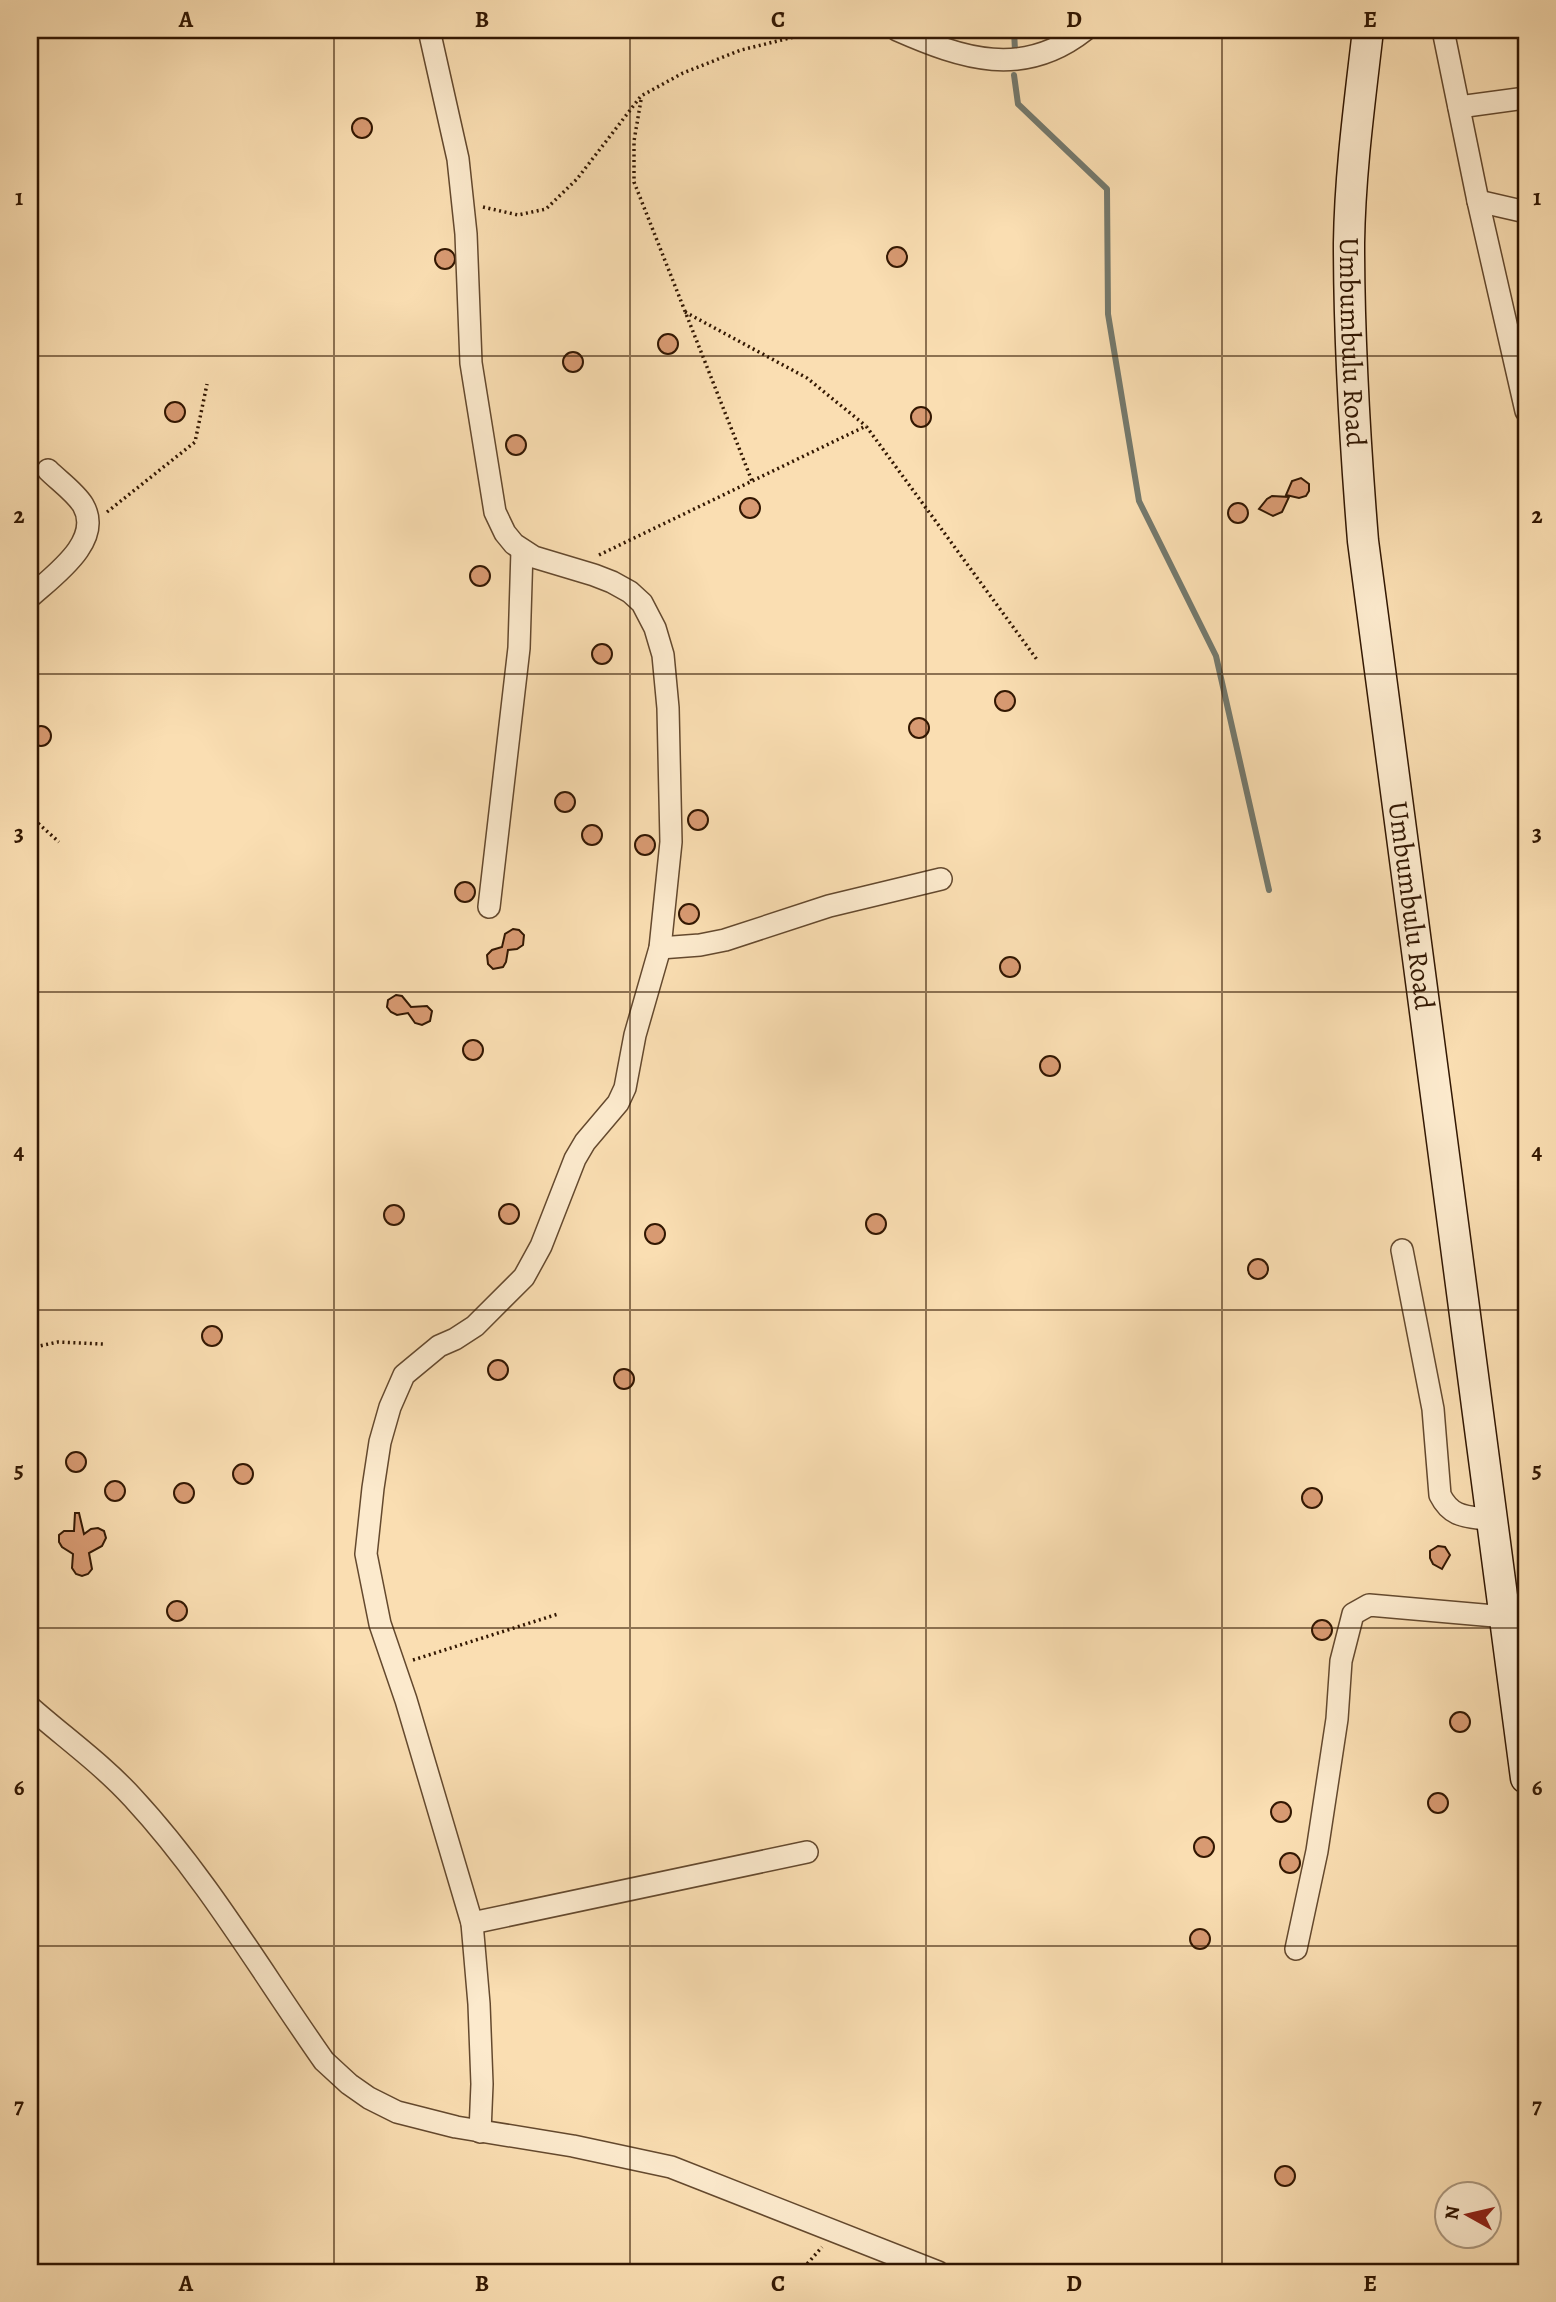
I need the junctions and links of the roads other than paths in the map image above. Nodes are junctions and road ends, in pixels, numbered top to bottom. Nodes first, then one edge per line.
1 (429, 30) edge
2 (897, 30) edge
3 (1085, 30) edge
4 (1368, 30) edge
5 (1443, 30) edge
6 (1526, 98) edge
7 (1459, 107) junction
8 (1478, 201) junction
9 (1526, 212) edge
10 (1526, 411) edge
11 (48, 470) dead end
12 (522, 550) junction
13 (30, 597) edge
14 (941, 879) dead end
15 (489, 908) dead end
16 (660, 948) junction
17 (1402, 1250) dead end
18 (1492, 1520) junction
19 (1506, 1617) junction
20 (30, 1707) edge
21 (1526, 1778) edge
22 (807, 1852) dead end
23 (472, 1923) junction
24 (1296, 1949) dead end
25 (480, 2132) junction
26 (938, 2272) edge

1 - 12 street
2 - 3 street
4 - 18 main road, Umbumbulu Road
5 - 7 street
6 - 7 street
7 - 8 street
8 - 9 street
8 - 10 street
11 - 13 street
12 - 15 street
12 - 16 street
14 - 16 street
16 - 23 street
17 - 18 street
18 - 19 main road, Umbumbulu Road
19 - 21 main road, Umbumbulu Road
19 - 24 street
20 - 25 street
22 - 23 street
23 - 25 street
25 - 26 street

